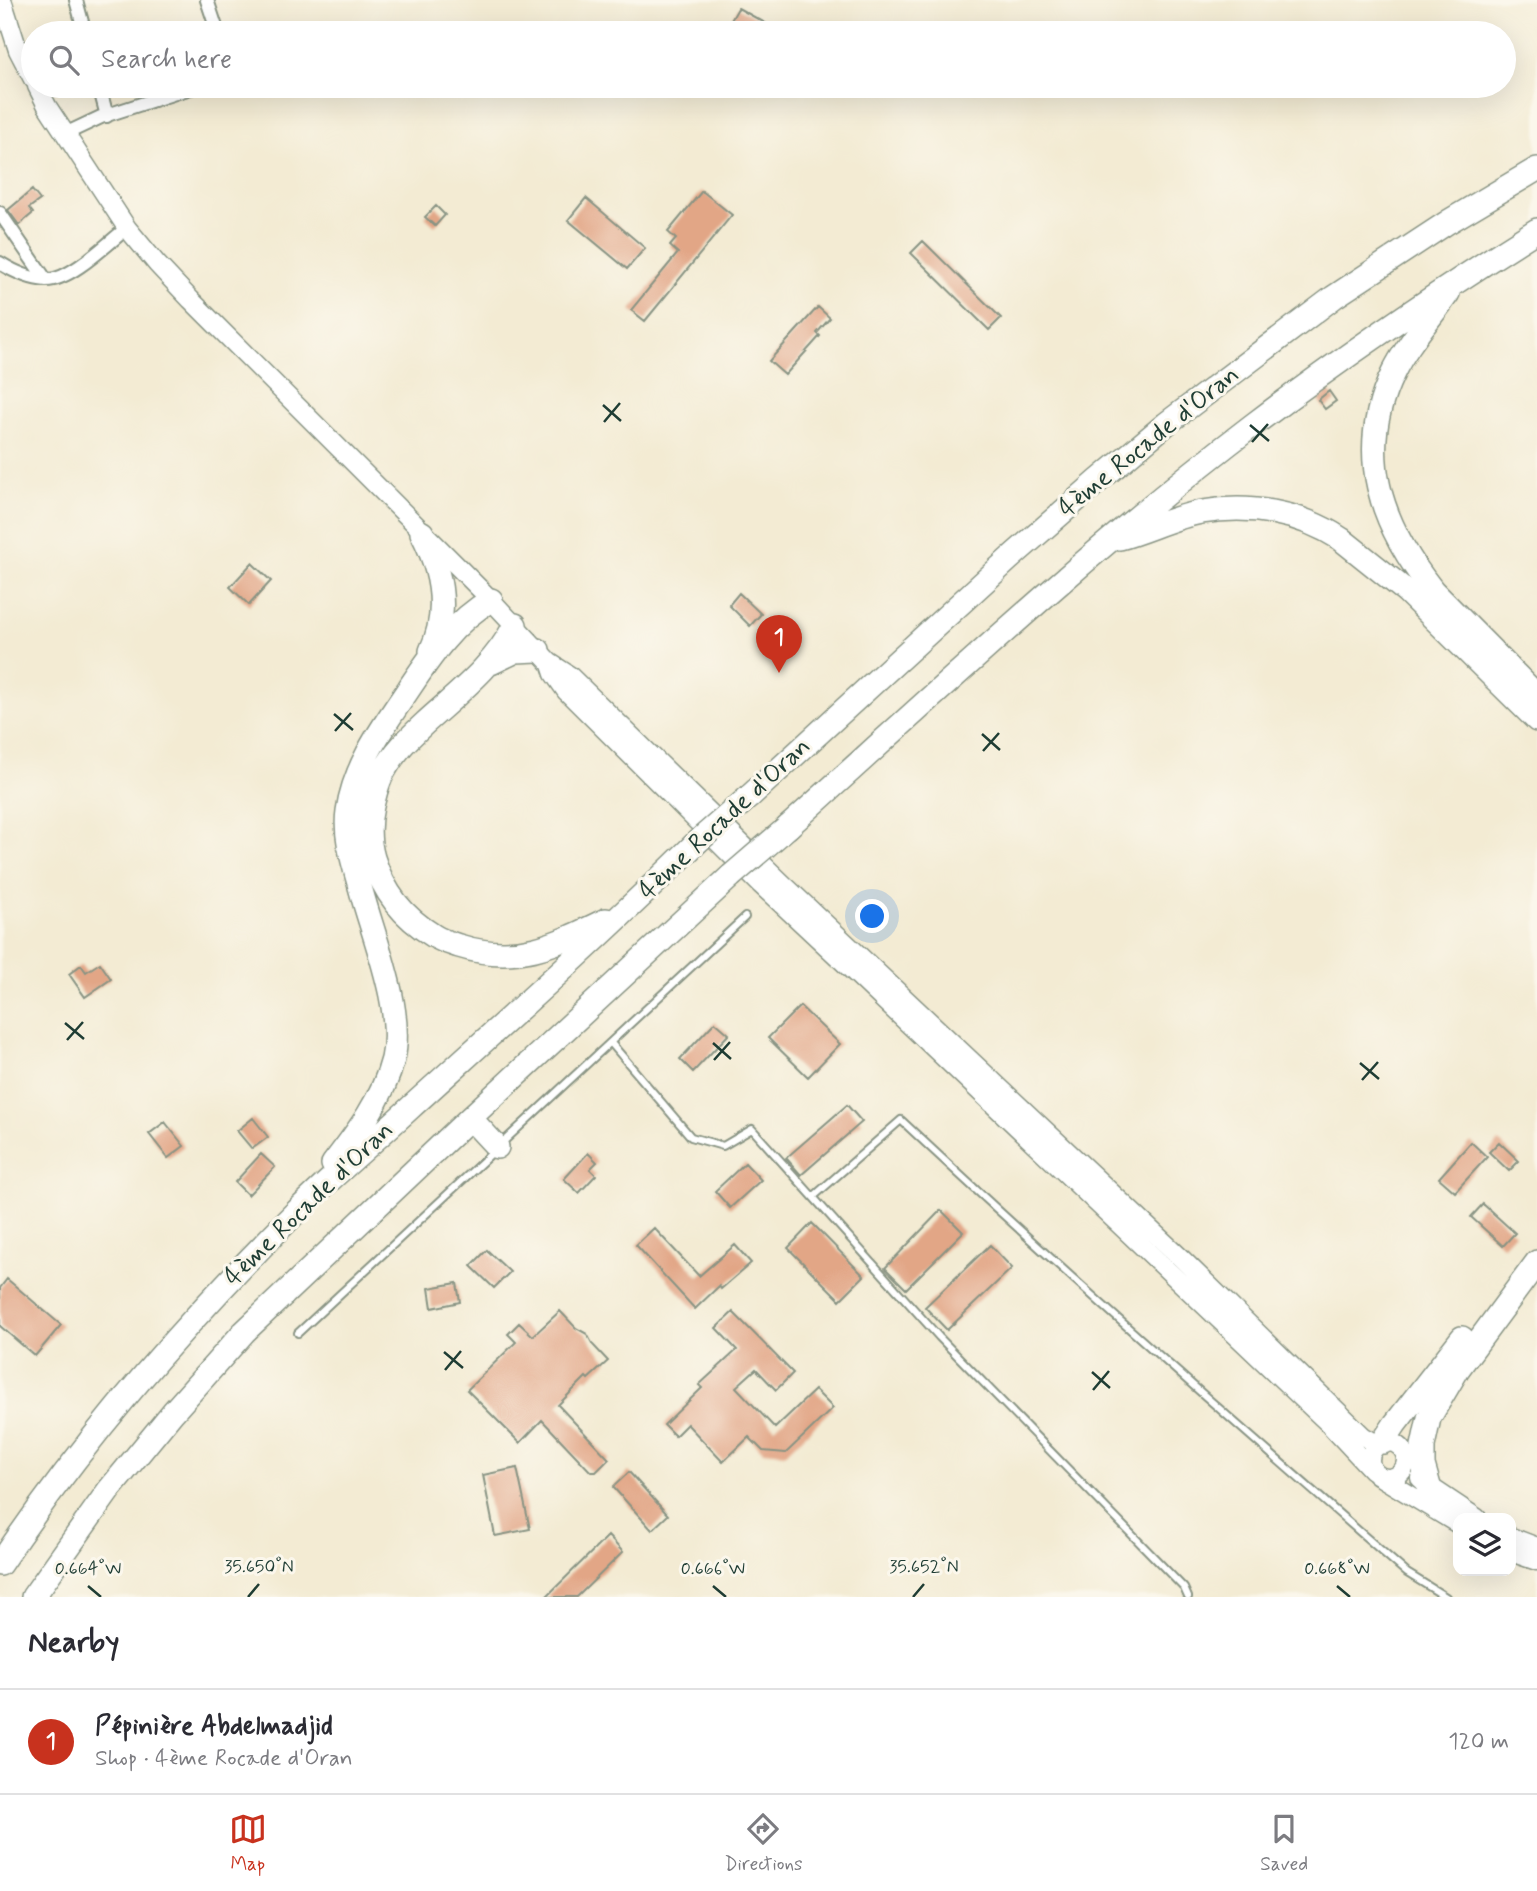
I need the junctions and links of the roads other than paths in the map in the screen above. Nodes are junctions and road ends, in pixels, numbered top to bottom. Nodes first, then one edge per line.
1 (2, 0) edge
2 (76, 0) edge
3 (207, 0) edge
4 (82, 21) edge
5 (214, 21) edge
6 (21, 56) edge
7 (43, 98) edge
8 (102, 98) edge
9 (161, 98) edge
10 (107, 116) junction
11 (65, 134) junction
12 (1537, 169) edge
13 (0, 214) edge
14 (127, 228) junction
15 (1537, 230) edge
16 (0, 263) edge
17 (46, 280) junction
18 (1457, 282) junction
19 (422, 533) junction
20 (1110, 541) junction
21 (491, 600) junction
22 (515, 625) junction
23 (544, 656) junction
24 (425, 664) junction
25 (489, 664) junction
26 (1537, 695) edge
27 (1537, 720) edge
28 (631, 907) junction
29 (745, 917) dead end
30 (611, 1043) junction
31 (470, 1118) junction
32 (497, 1147) junction
33 (813, 1197) junction
34 (294, 1214) junction
35 (1537, 1242) edge
36 (1537, 1262) edge
37 (298, 1333) dead end
38 (1429, 1418) junction
39 (1380, 1443) junction
40 (1406, 1462) junction
41 (1377, 1474) junction
42 (1429, 1486) junction
43 (1470, 1513) edge
44 (1453, 1521) edge
45 (1516, 1539) edge
46 (1537, 1547) edge
47 (1516, 1554) edge
48 (1537, 1561) edge
49 (0, 1563) edge
50 (33, 1597) edge
51 (1188, 1597) edge
52 (1446, 1597) edge

1 - 6 main road
2 - 4 street
3 - 5 street
7 - 11 main road
8 - 10 street
9 - 10 street
10 - 11 street
11 - 14 main road
12 - 28 highway, 4ème Rocade d'Oran, bridge
13 - 17 street
14 - 17 street
14 - 19 main road
15 - 18 highway, 4ème Rocade d'Oran
16 - 17 street
18 - 20 highway, 4ème Rocade d'Oran
18 - 26 highway
19 - 21 main road
19 - 24 highway
20 - 27 highway
20 - 31 highway, 4ème Rocade d'Oran, bridge
21 - 22 main road
21 - 24 highway
22 - 23 main road
22 - 25 highway
23 - 25 highway
23 - 39 main road
23 - 41 main road
24 - 34 highway
25 - 28 highway
28 - 34 highway, 4ème Rocade d'Oran
29 - 30 lane
30 - 32 lane
30 - 33 lane
31 - 32 highway
31 - 50 highway, 4ème Rocade d'Oran
32 - 37 lane
33 - 51 lane
33 - 52 lane
34 - 49 highway, 4ème Rocade d'Oran
35 - 39 highway
36 - 38 highway
38 - 40 highway
38 - 42 highway
39 - 40 main road
39 - 41 main road
40 - 41 main road
40 - 42 main road
41 - 44 main road
42 - 43 main road
45 - 46 main road
47 - 48 main road

